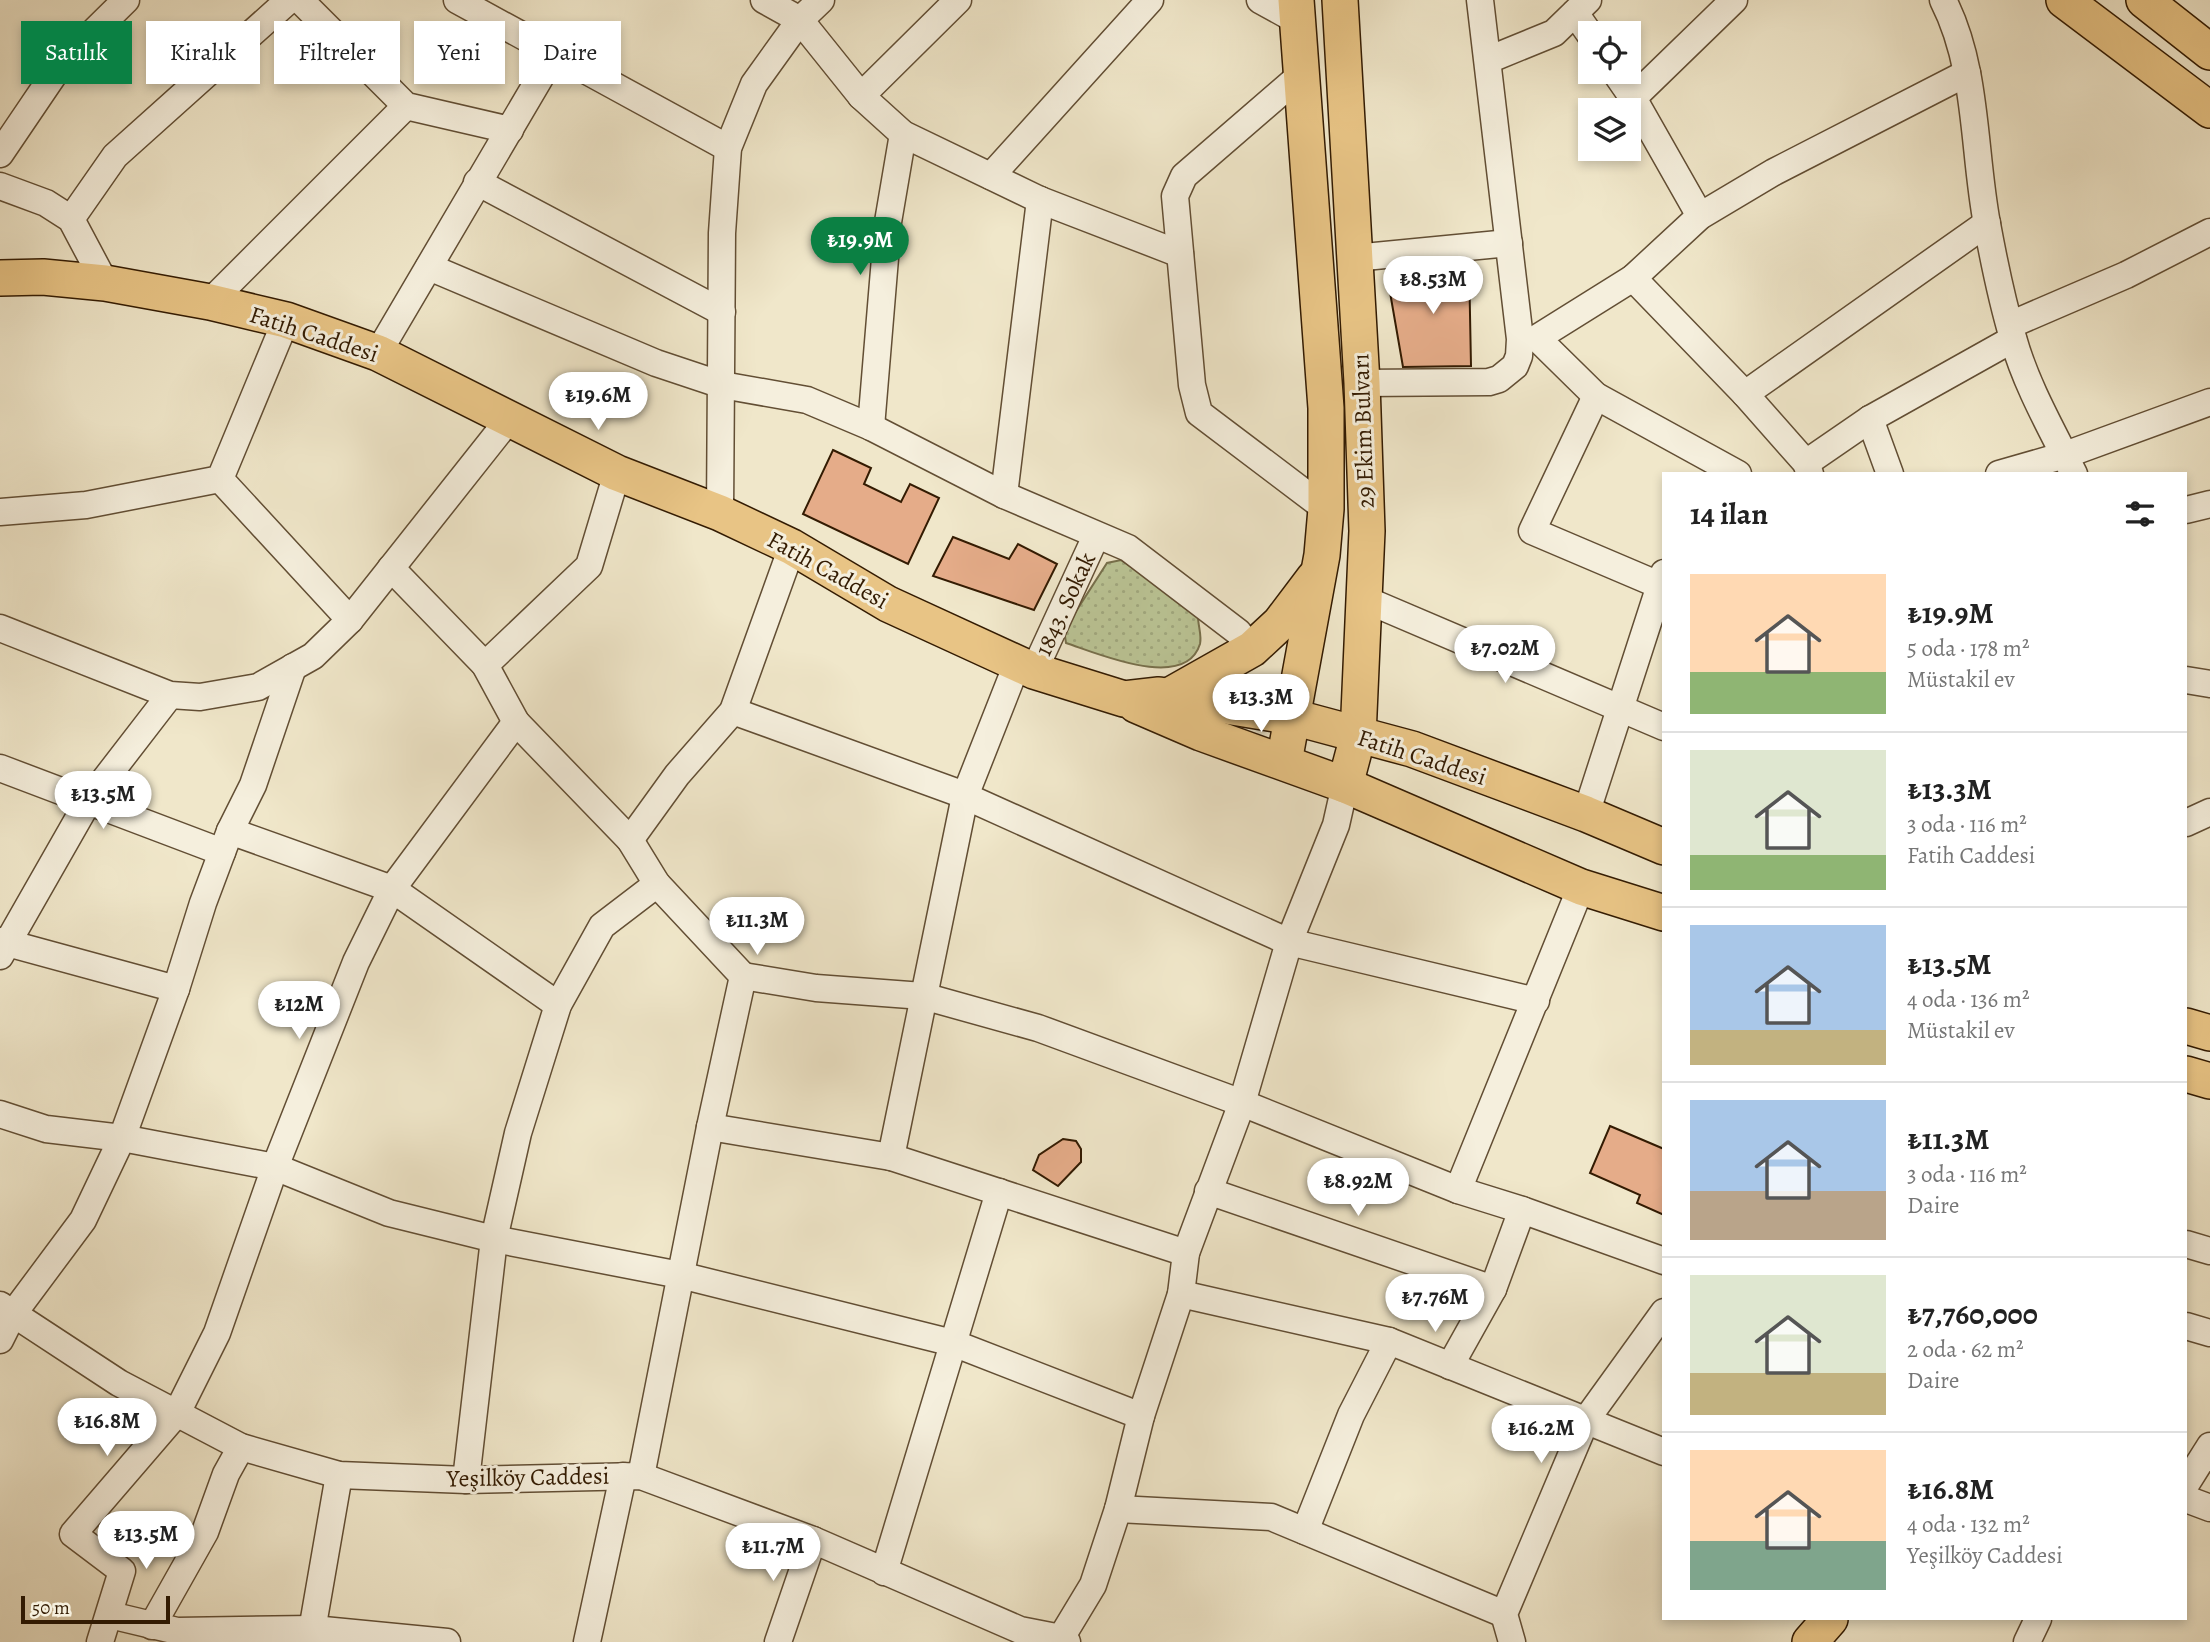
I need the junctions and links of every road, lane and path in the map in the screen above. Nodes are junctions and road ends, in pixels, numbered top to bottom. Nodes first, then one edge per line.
1 (126, 0) edge
2 (289, 0) edge
3 (300, 0) edge
4 (457, 0) edge
5 (764, 0) edge
6 (821, 0) edge
7 (958, 0) edge
8 (1150, 0) edge
9 (1260, 0) edge
10 (1480, 0) edge
11 (1734, 0) edge
12 (1943, 0) edge
13 (2064, 0) edge
14 (2144, 0) edge
15 (1344, 1) edge
16 (1581, 6) edge
17 (1297, 10) edge
18 (800, 20) junction
19 (519, 35) edge
20 (2210, 52) edge
21 (1488, 60) junction
22 (1967, 73) junction
23 (1302, 74) junction
24 (537, 84) edge
25 (610, 84) edge
26 (1624, 84) edge
27 (861, 96) junction
28 (1633, 97) junction
29 (406, 106) junction
30 (2210, 110) edge
31 (510, 130) junction
32 (903, 134) junction
33 (728, 148) junction
34 (0, 154) edge
35 (991, 176) junction
36 (477, 182) junction
37 (0, 186) edge
38 (1040, 200) junction
39 (1700, 216) junction
40 (71, 219) junction
41 (1987, 223) junction
42 (2210, 232) edge
43 (1509, 243) junction
44 (1180, 254) junction
45 (1354, 257) junction
46 (429, 267) junction
47 (1633, 278) junction
48 (0, 280) edge
49 (105, 283) junction
50 (210, 302) junction
51 (722, 312) junction
52 (286, 320) junction
53 (2011, 332) junction
54 (1528, 339) junction
55 (378, 353) junction
56 (1362, 383) junction
57 (722, 385) junction
58 (1745, 394) junction
59 (1596, 396) junction
60 (2210, 402) edge
61 (510, 418) junction
62 (1870, 419) junction
63 (871, 427) junction
64 (2069, 465) edge
65 (1712, 468) edge
66 (1808, 469) edge
67 (1729, 472) edge
68 (1889, 472) edge
69 (2015, 472) edge
70 (617, 473) junction
71 (220, 479) junction
72 (1004, 495) junction
73 (2210, 503) edge
74 (1326, 509) junction
75 (2187, 510) edge
76 (0, 512) edge
77 (720, 513) junction
78 (1096, 537) junction
79 (792, 547) junction
80 (391, 568) junction
81 (1318, 572) junction
82 (1662, 579) edge
83 (1364, 600) junction
84 (350, 620) junction
85 (0, 628) edge
86 (1252, 649) junction
87 (485, 666) junction
88 (293, 667) junction
89 (1025, 668) junction
90 (2187, 680) edge
91 (2210, 684) edge
92 (170, 695) junction
93 (1167, 697) junction
94 (1124, 699) junction
95 (1620, 708) junction
96 (733, 711) junction
97 (1293, 717) junction
98 (516, 722) junction
99 (1662, 726) edge
100 (1358, 736) junction
101 (1284, 762) junction
102 (0, 768) edge
103 (1345, 785) junction
104 (965, 796) junction
105 (89, 800) junction
106 (2210, 811) edge
107 (1586, 814) junction
108 (2187, 822) edge
109 (630, 840) junction
110 (226, 842) junction
111 (1662, 846) edge
112 (657, 884) junction
113 (1581, 887) junction
114 (392, 889) junction
115 (1662, 912) edge
116 (1289, 942) junction
117 (2, 946) edge
118 (743, 976) junction
119 (176, 989) junction
120 (923, 996) junction
121 (1536, 1001) junction
122 (558, 1005) junction
123 (2187, 1026) edge
124 (2210, 1033) edge
125 (2187, 1074) edge
126 (2210, 1081) edge
127 (1242, 1103) junction
128 (0, 1114) edge
129 (710, 1127) junction
130 (122, 1138) junction
131 (891, 1157) junction
132 (275, 1167) junction
133 (1208, 1191) junction
134 (1458, 1191) junction
135 (999, 1192) junction
136 (1522, 1210) junction
137 (494, 1239) junction
138 (2187, 1244) edge
139 (2210, 1251) edge
140 (1186, 1253) junction
141 (1662, 1260) edge
142 (680, 1275) junction
143 (1493, 1289) junction
144 (1181, 1294) junction
145 (6, 1309) edge
146 (1662, 1315) edge
147 (2187, 1326) edge
148 (2210, 1333) edge
149 (0, 1339) edge
150 (1389, 1341) junction
151 (953, 1343) junction
152 (1450, 1366) junction
153 (177, 1413) junction
154 (1141, 1416) junction
155 (1586, 1420) junction
156 (2210, 1446) edge
157 (241, 1447) junction
158 (1662, 1451) edge
159 (339, 1475) junction
160 (632, 1476) junction
161 (466, 1480) junction
162 (2187, 1483) edge
163 (2187, 1499) edge
164 (2210, 1507) edge
165 (1118, 1509) junction
166 (1305, 1531) junction
167 (813, 1540) junction
168 (884, 1572) junction
169 (1504, 1614) junction
170 (110, 1615) junction
171 (1829, 1620) edge
172 (2038, 1620) edge
173 (152, 1626) junction
174 (312, 1635) edge
175 (1016, 1636) edge
176 (1064, 1640) edge
177 (100, 1642) edge
178 (447, 1642) edge
179 (587, 1642) edge
180 (778, 1642) edge
181 (1512, 1642) edge
182 (1810, 1642) edge
183 (2028, 1642) edge

1 - 34 street
2 - 40 street
3 - 29 street
4 - 19 street
5 - 18 street
6 - 18 street
7 - 27 street
8 - 35 street
9 - 17 street
10 - 21 street
11 - 28 street
12 - 22 street
13 - 30 main road
14 - 20 main road
15 - 45 main road, 29 Ekim Bulvarı
16 - 21 street
17 - 23 main road, 29 Ekim Bulvarı
18 - 27 street
18 - 33 street
21 - 43 street
22 - 39 street
22 - 41 street
23 - 44 street
23 - 74 main road, 29 Ekim Bulvarı
24 - 31 street
25 - 33 street
26 - 28 street
27 - 32 street
28 - 39 street
29 - 31 street
29 - 50 street
31 - 36 street
32 - 35 street
32 - 63 street
33 - 51 street
35 - 38 street
36 - 46 street
36 - 51 street
37 - 40 street
38 - 44 street
38 - 72 street
39 - 47 street
40 - 49 street
41 - 53 street
41 - 58 street
42 - 53 street
43 - 45 street
43 - 54 street
44 - 74 street
45 - 56 main road, 29 Ekim Bulvarı
46 - 55 street
46 - 57 street
47 - 54 street
47 - 58 street
48 - 49 main road, Fatih Caddesi
49 - 50 main road, Fatih Caddesi
50 - 52 main road, Fatih Caddesi
51 - 57 street
52 - 55 main road, Fatih Caddesi
52 - 71 street
53 - 62 street
53 - 64 street
54 - 56 street
54 - 59 street
55 - 61 main road, Fatih Caddesi
56 - 83 main road, 29 Ekim Bulvarı
57 - 63 street
57 - 77 street
58 - 66 street
59 - 65 street
59 - 82 street
60 - 64 street
61 - 70 main road, Fatih Caddesi
61 - 80 street
62 - 66 street
62 - 68 street
63 - 72 street
64 - 69 street
65 - 67 street
70 - 77 main road, Fatih Caddesi
70 - 87 street
71 - 76 street
71 - 84 street
72 - 78 street
73 - 75 street
74 - 81 main road, 29 Ekim Bulvarı
77 - 79 main road, Fatih Caddesi
78 - 86 street
78 - 89 street, 1843. Sokak
79 - 89 main road, Fatih Caddesi
79 - 96 street
80 - 84 street
80 - 87 street
81 - 86 main road
81 - 97 main road, 29 Ekim Bulvarı
82 - 95 street
83 - 95 street
83 - 100 main road, 29 Ekim Bulvarı
84 - 88 street
85 - 92 street
86 - 93 main road
87 - 98 street
88 - 92 street
88 - 110 street
89 - 94 main road, Fatih Caddesi
89 - 104 street, 1843. Sokak
90 - 91 street
92 - 105 street
93 - 94 main road, Fatih Caddesi
93 - 97 main road, Fatih Caddesi
94 - 101 main road, Fatih Caddesi
95 - 99 street
95 - 107 street
96 - 104 street
96 - 109 street
97 - 100 main road, Fatih Caddesi
97 - 101 main road, 29 Ekim Bulvarı
98 - 109 street
98 - 114 street
100 - 103 main road, 29 Ekim Bulvarı
100 - 107 main road, Fatih Caddesi
101 - 103 main road, Fatih Caddesi
102 - 105 street
103 - 113 main road, Fatih Caddesi
103 - 116 street
104 - 116 street
104 - 120 street, 1843. Sokak
105 - 110 street
105 - 117 street
106 - 108 street
107 - 111 main road, Fatih Caddesi
109 - 112 street
110 - 114 street
110 - 119 street
112 - 118 street
112 - 122 street
113 - 115 main road, Fatih Caddesi
113 - 121 street
114 - 122 street
114 - 132 street
116 - 121 street
116 - 127 street
117 - 119 street
118 - 120 street
118 - 129 street
119 - 130 street
120 - 127 street
120 - 131 street, 1843. Sokak
121 - 134 street
122 - 137 street
123 - 124 main road
125 - 126 main road
127 - 133 street
127 - 134 street
128 - 130 street
129 - 131 street
129 - 142 street
130 - 132 street
130 - 145 street
131 - 135 street
132 - 137 street
132 - 153 street
133 - 140 street
133 - 143 street
134 - 136 street
135 - 140 street
135 - 151 street
136 - 141 street
136 - 143 street
137 - 142 street
137 - 161 street
138 - 139 street
140 - 144 street
142 - 151 street
142 - 160 street
143 - 152 street
144 - 150 street
144 - 154 street
145 - 149 street
145 - 153 street, Yeşilköy Caddesi
146 - 155 street
147 - 148 street
150 - 152 street
150 - 166 street
151 - 154 street
151 - 168 street
152 - 155 street
153 - 157 street, Yeşilköy Caddesi
153 - 170 street
154 - 165 street
155 - 158 street
155 - 169 street
156 - 162 street
157 - 159 street, Yeşilköy Caddesi
157 - 173 street
159 - 161 street, Yeşilköy Caddesi
159 - 174 street
160 - 161 street, Yeşilköy Caddesi
160 - 167 street, Yeşilköy Caddesi
160 - 179 street
163 - 164 street
165 - 166 street
165 - 176 street
166 - 169 street
167 - 168 street, Yeşilköy Caddesi
167 - 180 street
168 - 175 street, Yeşilköy Caddesi
169 - 181 street
170 - 173 street
170 - 177 street
171 - 182 main road
172 - 183 street
173 - 174 street
174 - 178 street
175 - 176 street, Yeşilköy Caddesi

